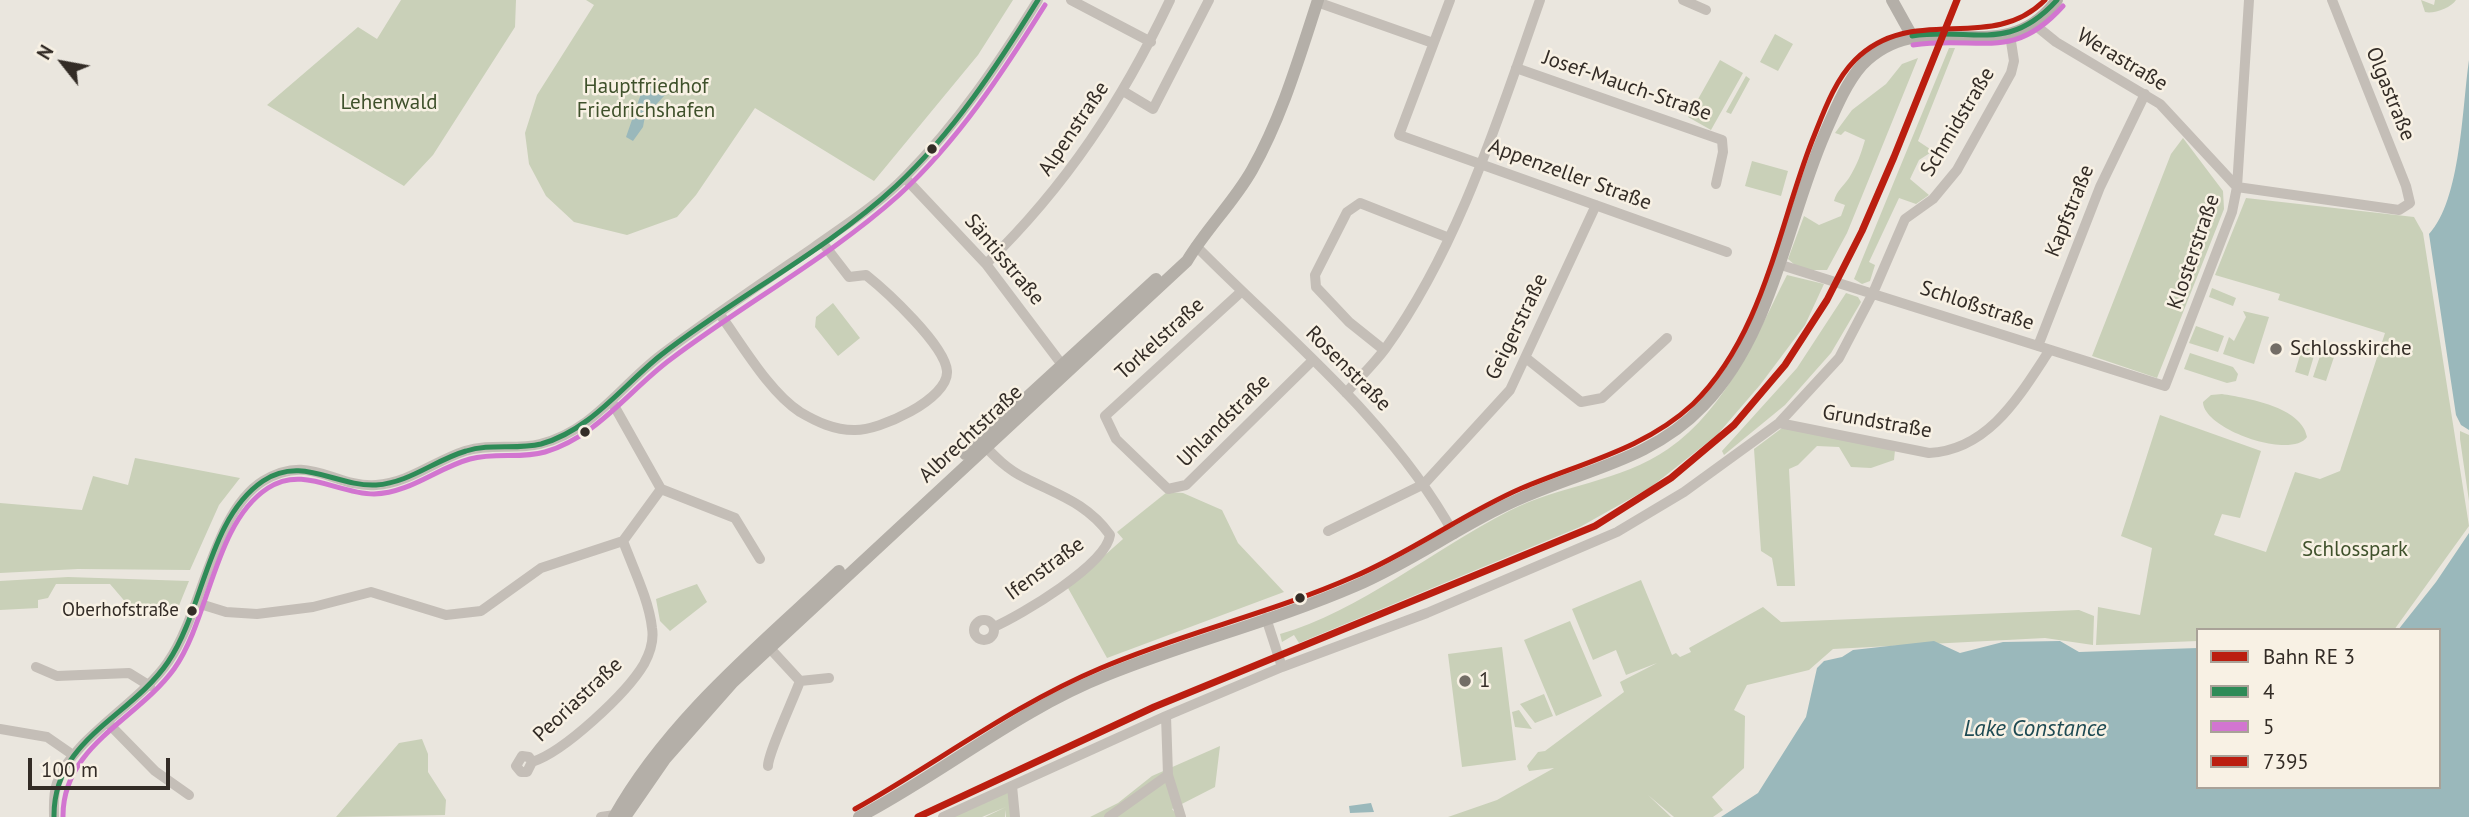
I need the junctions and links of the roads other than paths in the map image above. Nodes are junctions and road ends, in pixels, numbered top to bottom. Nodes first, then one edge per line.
1 (1038, 0) edge
2 (1071, 0) edge
3 (1170, 0) edge
4 (1209, 0) edge
5 (1450, 0) edge
6 (1539, 0) edge
7 (1683, 0) edge
8 (1892, 0) edge
9 (2057, 0) edge
10 (2249, 0) edge
11 (2332, 0) edge
12 (1317, 1) edge
13 (1706, 10) dead end
14 (2035, 25) junction
15 (1917, 35) junction
16 (2010, 35) junction
17 (1151, 42) junction
18 (1433, 43) junction
19 (1516, 68) junction
20 (1123, 92) junction
21 (2145, 94) junction
22 (1480, 163) junction
23 (905, 178) junction
24 (1716, 184) dead end
25 (2237, 187) junction
26 (1596, 205) junction
27 (1449, 238) junction
28 (822, 242) junction
29 (1196, 246) junction
30 (1727, 252) dead end
31 (986, 264) junction
32 (1778, 264) junction
33 (1242, 291) junction
34 (1873, 293) junction
35 (719, 313) junction
36 (1667, 338) dead end
37 (2038, 346) junction
38 (1384, 350) junction
39 (2049, 351) junction
40 (1527, 358) junction
41 (1312, 360) junction
42 (1064, 368) junction
43 (2165, 386) joint
44 (1346, 393) junction
45 (611, 401) junction
46 (1105, 416) joint
47 (1779, 423) junction
48 (983, 444) junction
49 (1424, 484) junction
50 (661, 489) junction
51 (1328, 531) dead end
52 (1454, 534) junction
53 (623, 541) junction
54 (760, 559) dead end
55 (197, 603) junction
56 (1266, 618) junction
57 (994, 627) dead end
58 (766, 645) junction
59 (36, 667) dead end
60 (1282, 667) junction
61 (829, 678) dead end
62 (800, 681) junction
63 (150, 686) junction
64 (1166, 716) junction
65 (108, 723) junction
66 (0, 729) edge
67 (73, 755) junction
68 (532, 762) dead end
69 (768, 766) dead end
70 (1168, 775) junction
71 (1012, 786) junction
72 (189, 795) dead end
73 (618, 816) edge
74 (46, 817) edge
75 (54, 817) edge
76 (601, 817) edge
77 (859, 817) edge
78 (943, 817) edge
79 (1015, 817) edge
80 (1109, 817) edge
81 (1181, 817) edge

1 - 23 street
2 - 17 street
3 - 17 street, Alpenstraße
4 - 20 street
5 - 18 street
6 - 19 street
7 - 13 street
8 - 15 main road
9 - 14 main road
10 - 25 street, Klosterstraße
11 - 25 street, Olgastraße
12 - 18 street
12 - 29 main road, Albrechtstraße
14 - 16 main road
14 - 21 street, Werastraße
15 - 16 main road
15 - 32 main road
16 - 34 street, Schmidstraße
17 - 20 street, Alpenstraße
18 - 22 street, Appenzeller Straße
19 - 22 street
19 - 24 street, Josef-Mauch-Straße
20 - 31 street, Alpenstraße
21 - 25 street, Werastraße
21 - 37 street, Kapfstraße
22 - 26 street, Appenzeller Straße
22 - 27 street
23 - 28 street
23 - 31 street, Säntisstraße
25 - 43 street, Klosterstraße
26 - 30 street, Appenzeller Straße
26 - 40 street, Geigerstraße
27 - 38 street
27 - 38 street
28 - 35 street
28 - 35 street
29 - 33 street, Rosenstraße
29 - 42 main road, Albrechtstraße
31 - 42 street, Säntisstraße
32 - 34 street, Schloßstraße
32 - 52 main road
33 - 41 street, Rosenstraße
33 - 46 street, Torkelstraße
34 - 37 street, Schloßstraße
34 - 47 street, Schmidstraße
35 - 45 street
36 - 40 street
37 - 39 street, Schloßstraße
38 - 44 street
39 - 43 street, Schloßstraße
39 - 47 street, Grundstraße
40 - 49 street, Geigerstraße
41 - 44 street, Rosenstraße
41 - 46 street, Uhlandstraße
42 - 48 main road, Albrechtstraße
44 - 49 street, Rosenstraße
45 - 50 street
45 - 55 street
47 - 60 street, Schmidstraße
48 - 57 street, Ifenstraße
48 - 58 main road, Albrechtstraße
49 - 51 street
49 - 52 street, Rosenstraße
50 - 53 street
50 - 54 street
52 - 56 main road
53 - 55 street
53 - 68 street, Peoriastraße
55 - 63 street
56 - 60 street
56 - 77 main road
58 - 62 street
58 - 73 main road, Albrechtstraße
59 - 63 street
60 - 64 street, Schmidstraße
61 - 62 street
62 - 69 street
63 - 65 street
64 - 70 street
64 - 71 street, Schmidstraße
65 - 67 street
65 - 72 street
66 - 67 street
67 - 75 street
70 - 80 street
70 - 81 street
71 - 78 street, Schmidstraße
71 - 79 street
73 - 76 street
74 - 75 street

